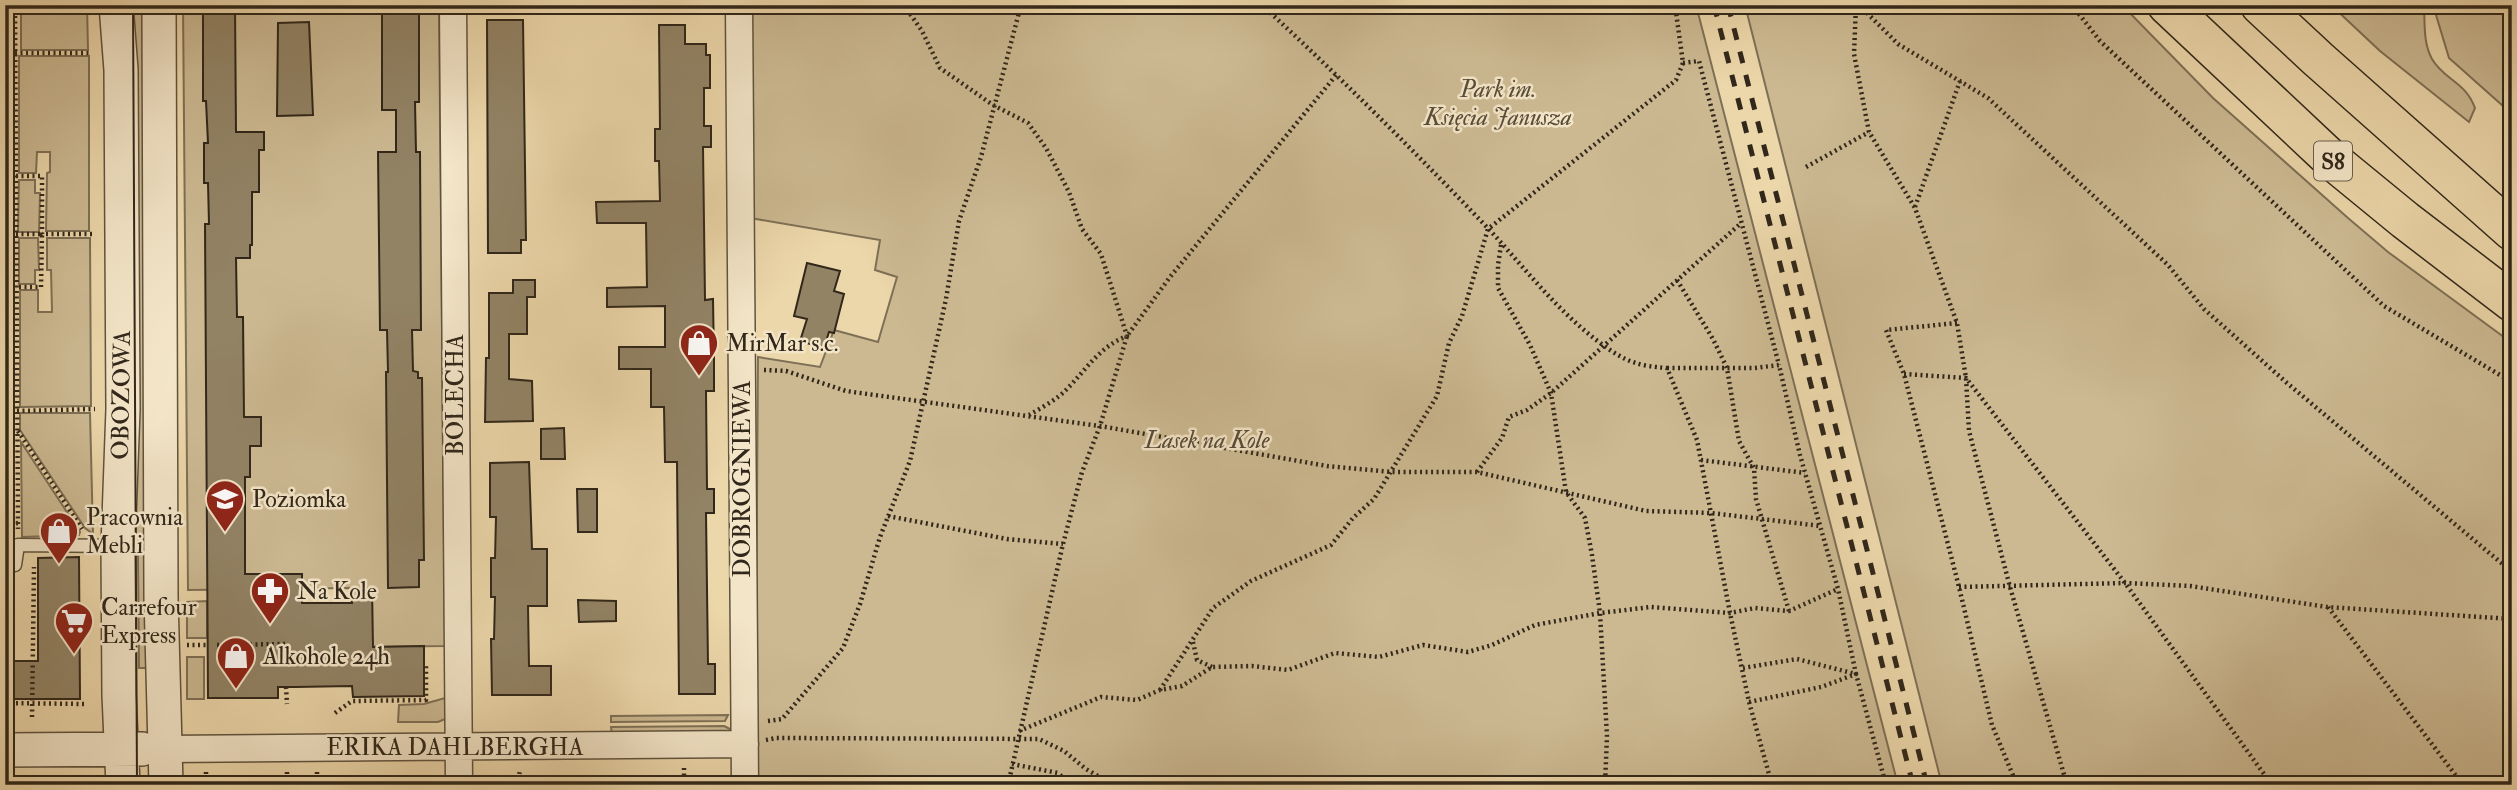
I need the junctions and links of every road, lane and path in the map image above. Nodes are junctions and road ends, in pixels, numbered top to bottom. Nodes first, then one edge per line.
1 (15, 5) edge
2 (116, 5) edge
3 (159, 5) edge
4 (453, 5) edge
5 (739, 5) edge
6 (904, 5) edge
7 (1021, 5) edge
8 (1262, 5) edge
9 (1675, 5) edge
10 (1857, 5) edge
11 (2072, 5) edge
12 (2167, 5) edge
13 (2260, 5) edge
14 (5, 27) edge
15 (15, 27) junction
16 (15, 53) junction
17 (90, 53) dead end
18 (1683, 63) junction
19 (1337, 74) junction
20 (5, 80) edge
21 (15, 80) junction
22 (1960, 81) junction
23 (993, 105) junction
24 (2394, 127) junction
25 (1869, 132) junction
26 (1806, 167) dead end
27 (16, 176) junction
28 (2512, 197) edge
29 (5, 205) edge
30 (16, 205) junction
31 (1915, 208) junction
32 (1740, 224) junction
33 (1488, 229) junction
34 (2512, 232) edge
35 (16, 234) junction
36 (42, 234) junction
37 (93, 234) dead end
38 (1501, 244) junction
39 (5, 260) edge
40 (16, 261) junction
41 (1676, 280) junction
42 (16, 287) junction
43 (2512, 302) edge
44 (1957, 323) junction
45 (1127, 336) junction
46 (1603, 346) junction
47 (1779, 365) junction
48 (1667, 368) junction
49 (1727, 368) junction
50 (742, 369) junction
51 (1904, 373) junction
52 (1966, 378) junction
53 (7, 384) edge
54 (17, 384) junction
55 (2512, 386) edge
56 (1551, 393) junction
57 (921, 402) junction
58 (95, 409) dead end
59 (17, 411) junction
60 (1028, 416) junction
61 (1100, 426) junction
62 (17, 431) junction
63 (1701, 460) junction
64 (1754, 468) junction
65 (1392, 472) junction
66 (1476, 472) junction
67 (1805, 473) junction
68 (1566, 492) junction
69 (1711, 513) junction
70 (18, 514) dead end
71 (888, 516) junction
72 (1761, 518) junction
73 (18, 523) dead end
74 (5, 524) edge
75 (1821, 526) junction
76 (83, 531) dead end
77 (1063, 544) junction
78 (118, 546) junction
79 (34, 557) dead end
80 (15, 565) dead end
81 (2512, 572) edge
82 (2125, 583) junction
83 (1959, 587) junction
84 (2010, 587) junction
85 (1838, 589) junction
86 (2327, 607) junction
87 (1788, 611) junction
88 (1600, 613) junction
89 (1730, 613) junction
90 (2512, 619) edge
91 (1193, 641) junction
92 (179, 645) dead end
93 (207, 645) dead end
94 (217, 645) dead end
95 (424, 665) dead end
96 (286, 666) dead end
97 (1212, 667) junction
98 (1743, 668) junction
99 (1856, 674) junction
100 (286, 687) dead end
101 (1160, 691) junction
102 (1749, 702) junction
103 (5, 703) edge
104 (33, 703) junction
105 (86, 704) dead end
106 (287, 704) dead end
107 (335, 713) dead end
108 (32, 717) dead end
109 (1019, 731) junction
110 (744, 734) junction
111 (1017, 741) junction
112 (459, 747) junction
113 (121, 748) junction
114 (166, 749) junction
115 (5, 750) edge
116 (1012, 764) junction
117 (287, 766) dead end
118 (317, 766) dead end
119 (206, 767) dead end
120 (207, 775) junction
121 (684, 775) dead end
122 (519, 776) dead end
123 (5, 781) edge
124 (181, 781) edge
125 (112, 783) edge
126 (206, 785) edge
127 (288, 785) edge
128 (317, 785) edge
129 (459, 785) edge
130 (518, 785) edge
131 (684, 785) edge
132 (745, 785) edge
133 (1008, 785) edge
134 (1071, 785) edge
135 (1121, 785) edge
136 (1605, 785) edge
137 (1772, 785) edge
138 (1886, 785) edge
139 (2017, 785) edge
140 (2067, 785) edge
141 (2272, 785) edge
142 (2463, 785) edge

1 - 15 path
2 - 78 street, OBOZOWA
3 - 114 street, OBOZOWA
4 - 112 street, BOLECHA
5 - 50 street, DOBROGNIEWA
6 - 23 path
7 - 23 path
8 - 19 path
9 - 18 path
10 - 22 path
10 - 25 path
11 - 55 path
12 - 43 highway, S8
13 - 24 highway
14 - 15 path
15 - 16 path
16 - 17 path
16 - 21 path
18 - 32 path
18 - 33 path
19 - 33 path
19 - 45 path
20 - 21 path
21 - 27 path
22 - 31 path
22 - 81 path
23 - 45 path
23 - 57 path
24 - 28 highway
24 - 34 highway
25 - 26 path
25 - 31 path
27 - 30 path
27 - 36 path
29 - 30 path
30 - 35 path
31 - 44 path
32 - 41 path
32 - 47 path
33 - 38 path
33 - 65 path
35 - 36 path
35 - 40 path
36 - 37 path
36 - 42 path
38 - 46 path
38 - 56 path
39 - 40 path
40 - 42 path
41 - 46 path
41 - 49 path
42 - 54 path
44 - 51 path
44 - 52 path
45 - 60 path
45 - 61 path
46 - 48 path
46 - 56 path
47 - 49 path
47 - 67 path
48 - 49 path
48 - 63 path
49 - 64 path
50 - 57 path
50 - 110 street, DOBROGNIEWA
51 - 52 path
51 - 83 path
52 - 82 path
52 - 84 path
53 - 54 path
54 - 59 path
56 - 66 path
56 - 68 path
57 - 60 path
57 - 71 path
58 - 59 path
59 - 62 path
60 - 61 path
61 - 65 path
61 - 77 path
62 - 70 path
62 - 76 path
63 - 64 path
63 - 69 path
64 - 67 path
64 - 72 path
65 - 66 path
65 - 91 path
66 - 68 path
67 - 75 path
68 - 69 path
68 - 88 path
69 - 72 path
69 - 89 path
71 - 77 path
71 - 110 path
72 - 75 path
72 - 87 path
73 - 74 path
75 - 85 path
77 - 109 path
78 - 80 lane
78 - 113 street, OBOZOWA
79 - 104 path
82 - 84 path
82 - 86 path
82 - 141 path
83 - 84 path
83 - 139 path
84 - 140 path
85 - 87 path
85 - 99 path
86 - 90 path
86 - 142 path
87 - 89 path
88 - 89 path
88 - 97 path
88 - 136 path
89 - 98 path
91 - 97 path
91 - 101 path
92 - 93 path
94 - 96 path
95 - 107 path
97 - 101 path
98 - 99 path
98 - 102 path
99 - 102 path
99 - 138 path
100 - 106 path
101 - 109 path
102 - 137 path
103 - 104 path
104 - 105 path
104 - 108 path
109 - 111 path
110 - 111 path
110 - 112 street, ERIKA DAHLBERGHA
110 - 132 street, DOBROGNIEWA
111 - 116 path
111 - 135 path
112 - 114 street, ERIKA DAHLBERGHA
112 - 129 street, BOLECHA
113 - 114 street
113 - 115 street
113 - 125 street, OBOZOWA
114 - 124 street, OBOZOWA
116 - 133 path
116 - 134 path
117 - 127 path
118 - 128 path
119 - 120 path
120 - 124 path
120 - 126 path
121 - 131 path
122 - 130 path
123 - 125 path

